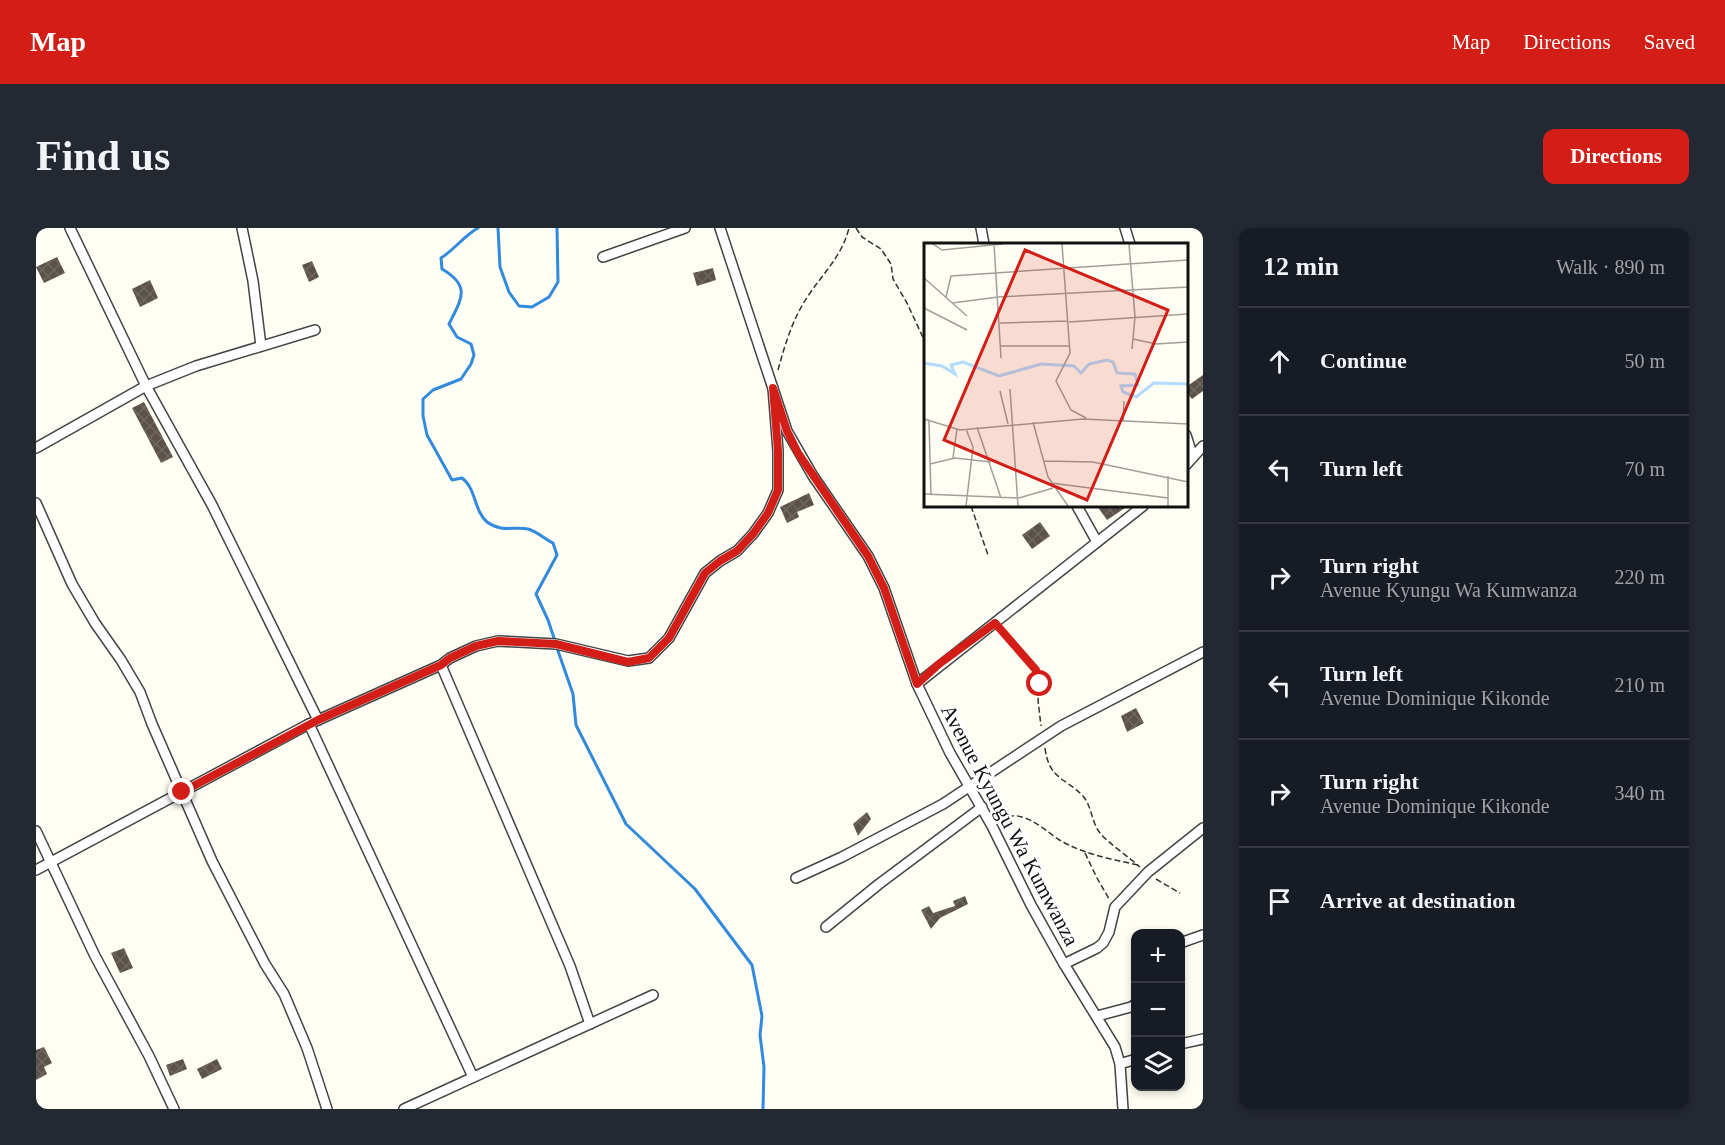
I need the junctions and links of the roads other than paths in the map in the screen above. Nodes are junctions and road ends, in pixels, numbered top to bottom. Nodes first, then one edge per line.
1 (70, 228) edge
2 (242, 228) edge
3 (685, 228) edge
4 (720, 228) edge
5 (981, 228) edge
6 (1125, 228) edge
7 (984, 243) edge
8 (1130, 243) edge
9 (603, 256) dead end
10 (315, 330) dead end
11 (261, 346) junction
12 (147, 386) junction
13 (773, 388) junction
14 (1203, 446) edge
15 (36, 448) edge
16 (1190, 461) edge
17 (36, 503) edge
18 (1078, 507) edge
19 (1142, 507) edge
20 (1097, 542) junction
21 (1203, 652) edge
22 (441, 665) junction
23 (917, 684) junction
24 (314, 722) junction
25 (971, 787) junction
26 (182, 792) junction
27 (982, 807) junction
28 (1203, 828) edge
29 (36, 831) edge
30 (51, 863) junction
31 (36, 870) edge
32 (795, 878) dead end
33 (826, 927) dead end
34 (1203, 935) edge
35 (1185, 941) edge
36 (1064, 964) junction
37 (653, 995) dead end
38 (1131, 1007) edge
39 (1097, 1016) junction
40 (590, 1024) junction
41 (1203, 1039) edge
42 (1185, 1043) edge
43 (1131, 1061) edge
44 (1120, 1064) junction
45 (473, 1077) junction
46 (174, 1109) edge
47 (327, 1109) edge
48 (404, 1109) edge
49 (1123, 1109) edge

1 - 12 street
2 - 11 street
3 - 9 street
4 - 13 street, Avenue Kyungu Wa Kumwanza
5 - 7 street
6 - 8 street
10 - 11 street
11 - 12 street
12 - 15 street
12 - 24 street
13 - 22 street
13 - 23 street, Avenue Kyungu Wa Kumwanza
14 - 16 street
17 - 26 street
18 - 20 street
19 - 20 street
20 - 23 street
21 - 25 street
22 - 24 street
22 - 40 street
23 - 25 street, Avenue Kyungu Wa Kumwanza
24 - 26 street
24 - 45 street
25 - 27 street, Avenue Kyungu Wa Kumwanza
25 - 32 street
26 - 30 street
26 - 47 street
27 - 33 street
27 - 36 street, Avenue Kyungu Wa Kumwanza
28 - 36 street
29 - 30 street
30 - 31 street
30 - 46 street
34 - 35 street
36 - 39 street, Avenue Kyungu Wa Kumwanza
37 - 40 street
38 - 39 street
39 - 44 street, Avenue Kyungu Wa Kumwanza
40 - 45 street
41 - 42 street
43 - 44 street
44 - 49 street, Avenue Kyungu Wa Kumwanza
45 - 48 street

